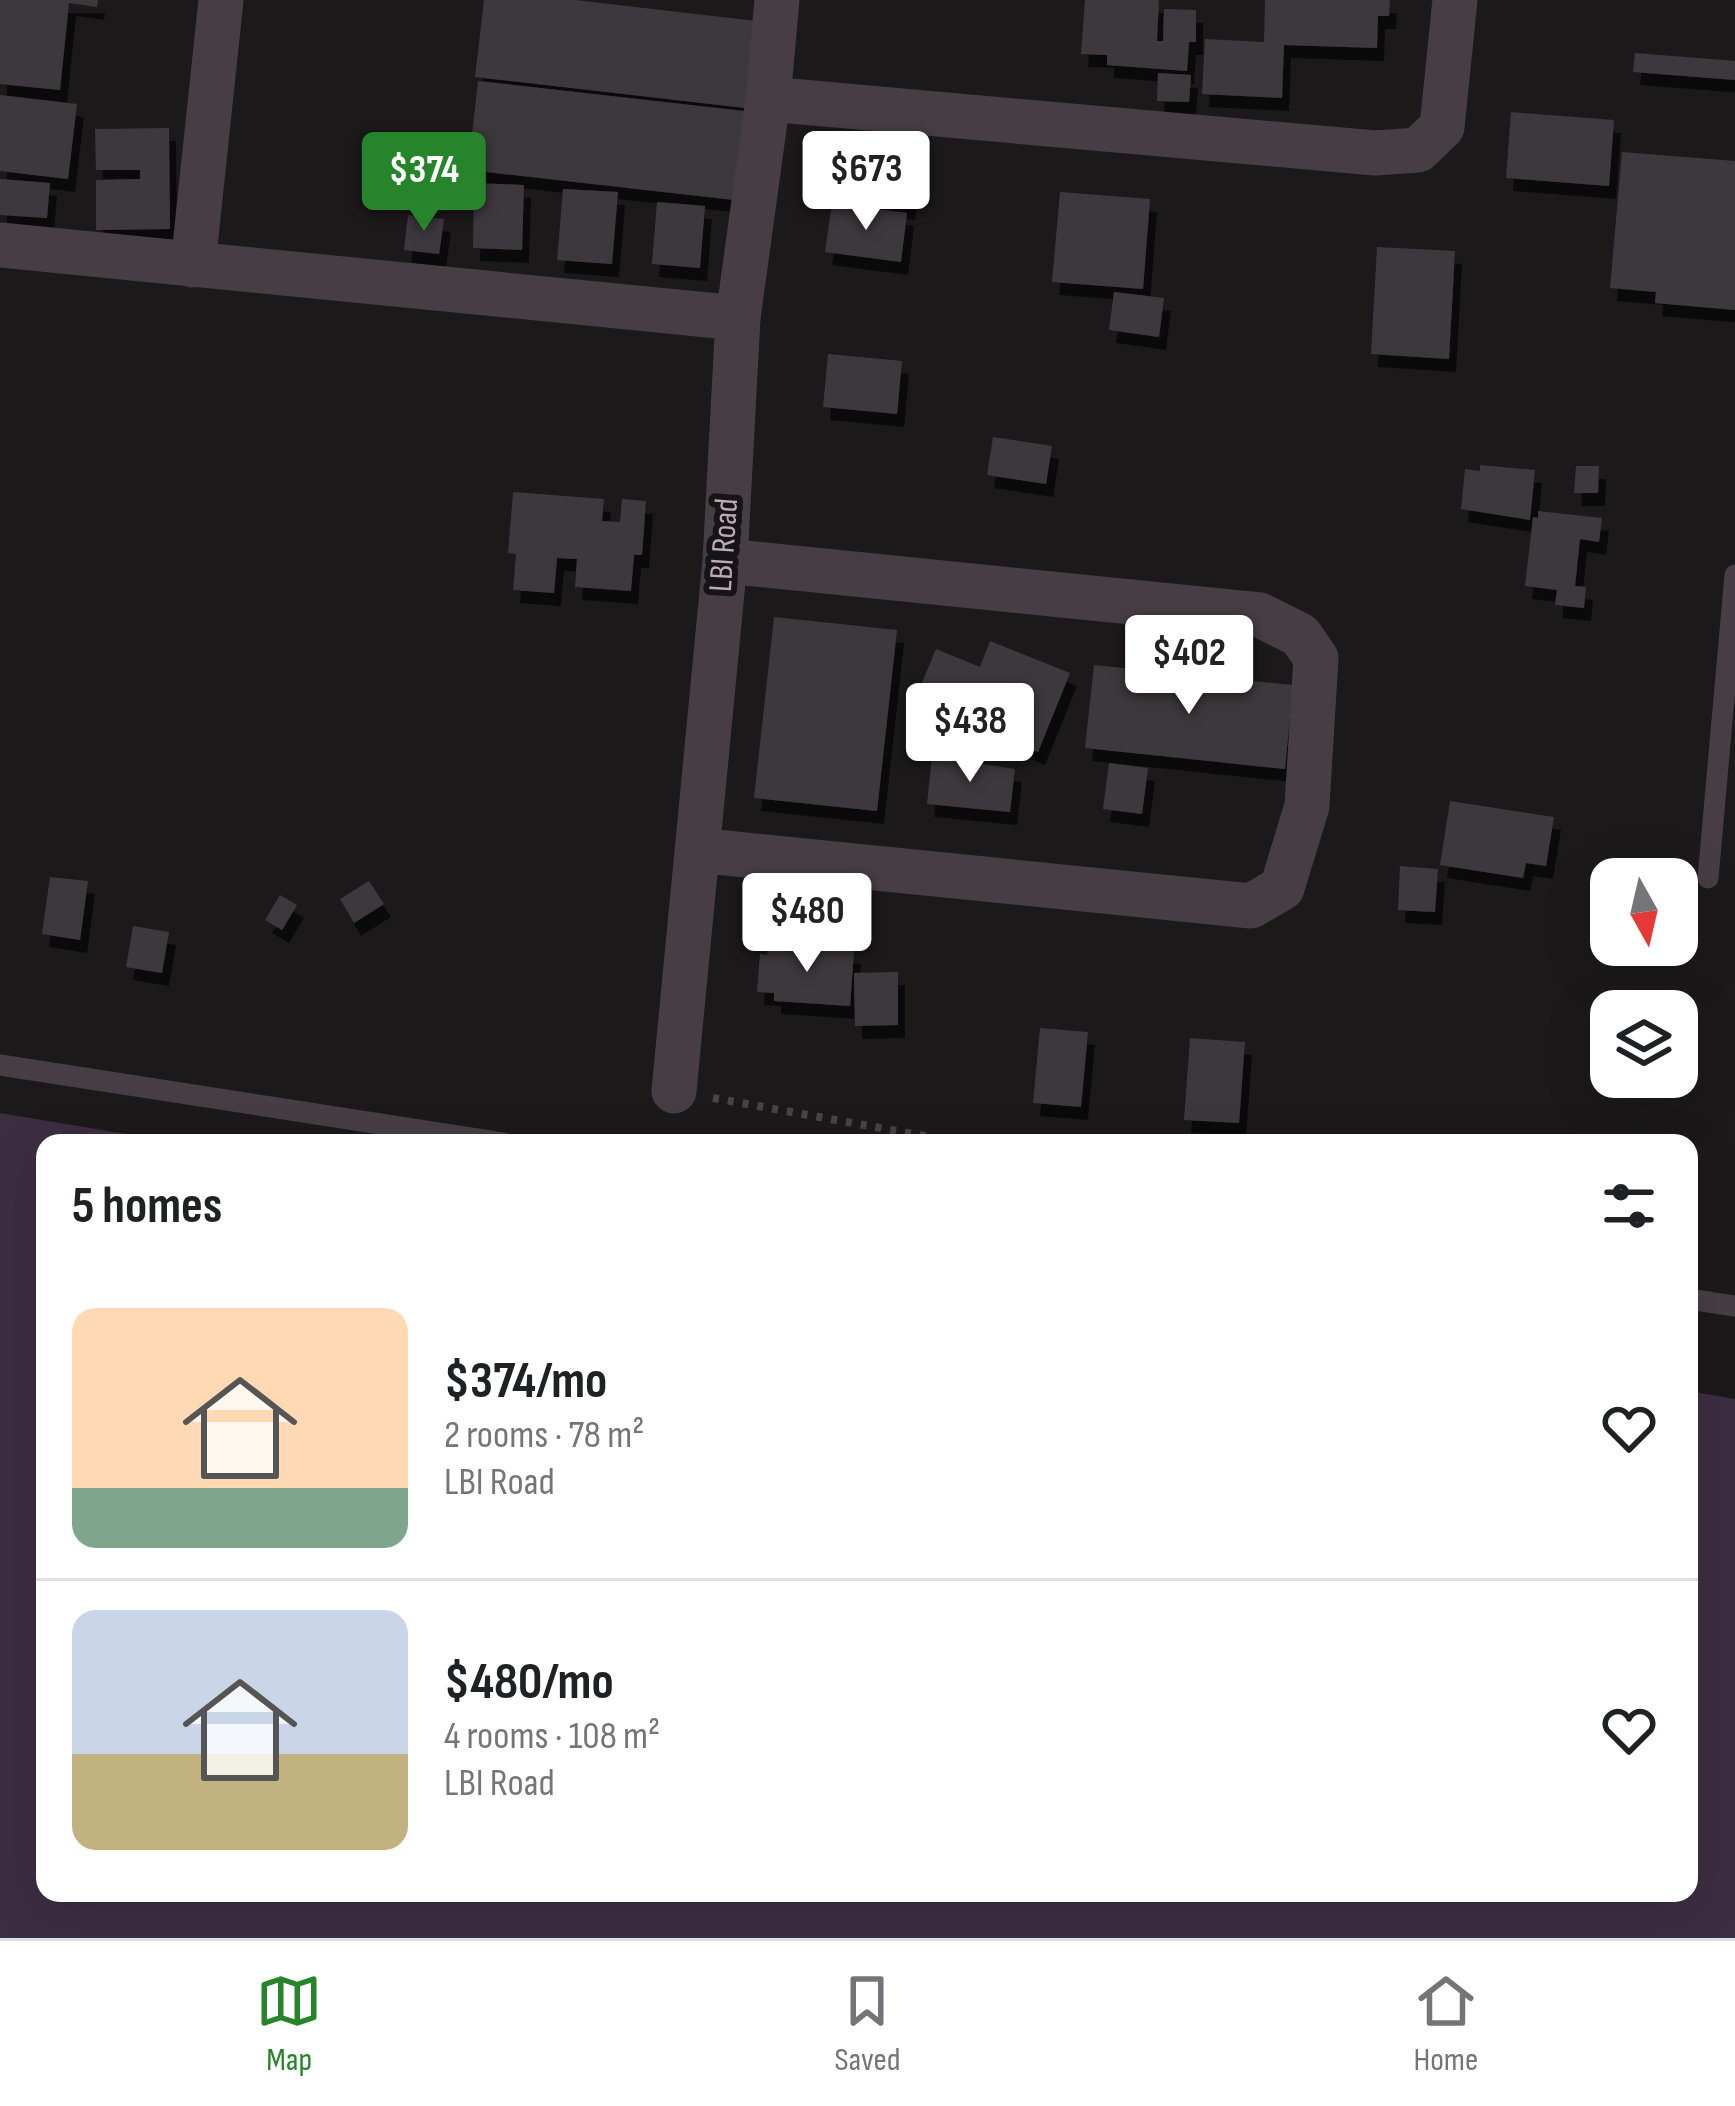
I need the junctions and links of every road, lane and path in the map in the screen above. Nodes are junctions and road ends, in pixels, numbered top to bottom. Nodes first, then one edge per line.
1 (221, 0) edge
2 (777, 0) edge
3 (1455, 0) edge
4 (768, 99) junction
5 (0, 245) edge
6 (193, 265) junction
7 (738, 318) junction
8 (724, 561) junction
9 (1735, 575) edge
10 (697, 850) junction
11 (1708, 878) dead end
12 (0, 1065) edge
13 (674, 1091) joint
14 (445, 1134) edge
15 (914, 1134) edge
16 (1698, 1300) edge
17 (1735, 1306) edge

1 - 6 street
2 - 4 street, LBI Road
3 - 4 street
4 - 7 street, LBI Road
5 - 6 street
6 - 7 street
7 - 8 street, LBI Road
8 - 10 street, LBI Road
8 - 10 street
9 - 11 lane
10 - 13 street, LBI Road
12 - 14 lane
13 - 15 path
16 - 17 lane

